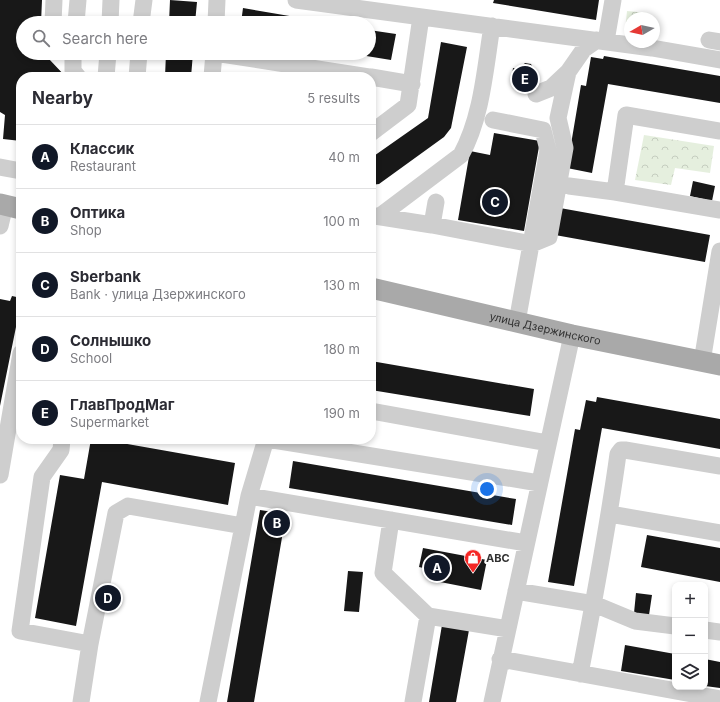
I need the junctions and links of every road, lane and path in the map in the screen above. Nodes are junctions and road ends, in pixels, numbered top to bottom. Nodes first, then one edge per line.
1 (54, 0) edge
2 (78, 0) edge
3 (111, 0) edge
4 (144, 0) edge
5 (217, 0) edge
6 (296, 0) edge
7 (613, 0) edge
8 (397, 7) edge
9 (53, 16) edge
10 (77, 16) edge
11 (110, 16) edge
12 (143, 16) edge
13 (216, 16) edge
14 (421, 17) junction
15 (492, 26) junction
16 (602, 41) junction
17 (74, 60) edge
18 (107, 60) edge
19 (138, 60) edge
20 (214, 60) edge
21 (260, 60) edge
22 (720, 60) edge
23 (74, 72) edge
24 (106, 72) edge
25 (137, 72) edge
26 (213, 72) edge
27 (338, 72) edge
28 (568, 72) junction
29 (376, 78) edge
30 (412, 84) junction
31 (536, 94) dead end
32 (493, 120) dead end
33 (376, 129) edge
34 (720, 131) edge
35 (0, 168) edge
36 (16, 170) edge
37 (569, 186) dead end
38 (615, 192) junction
39 (436, 202) dead end
40 (9, 206) edge
41 (720, 210) edge
42 (376, 216) edge
43 (432, 225) junction
44 (0, 226) edge
45 (532, 244) junction
46 (720, 251) edge
47 (376, 289) edge
48 (715, 309) edge
49 (518, 322) junction
50 (572, 335) junction
51 (711, 363) edge
52 (16, 382) edge
53 (376, 412) edge
54 (548, 443) junction
55 (62, 444) edge
56 (265, 444) edge
57 (297, 444) edge
58 (720, 466) edge
59 (0, 475) edge
60 (539, 483) junction
61 (249, 496) junction
62 (610, 514) junction
63 (391, 520) junction
64 (243, 526) junction
65 (720, 533) edge
66 (526, 544) junction
67 (516, 591) junction
68 (594, 604) junction
69 (428, 616) junction
70 (672, 626) edge
71 (508, 629) junction
72 (708, 630) edge
73 (720, 632) edge
74 (90, 644) junction
75 (500, 659) junction
76 (580, 674) junction
77 (720, 699) edge
78 (81, 702) edge
79 (208, 702) edge
80 (413, 702) edge
81 (492, 702) edge

1 - 9 lane
2 - 10 lane
3 - 11 lane
4 - 12 lane
5 - 13 lane
6 - 8 lane
7 - 16 lane
8 - 14 lane
14 - 15 lane
14 - 30 lane
15 - 16 lane
15 - 42 lane
16 - 22 lane
16 - 28 lane
17 - 23 lane
18 - 24 lane
19 - 25 lane
20 - 26 lane
21 - 27 lane
28 - 31 lane
28 - 45 lane
29 - 30 lane
30 - 33 lane
32 - 45 lane
34 - 38 lane
35 - 36 lane
37 - 38 lane
38 - 41 lane
39 - 43 lane
40 - 44 lane
42 - 43 lane
43 - 45 lane
45 - 49 lane
46 - 48 lane
47 - 49 main road, улица Дзержинского
48 - 51 lane
49 - 50 main road, улица Дзержинского
50 - 51 main road, улица Дзержинского
50 - 54 lane
52 - 59 lane
53 - 54 lane
54 - 60 lane
55 - 74 lane
56 - 61 lane
57 - 60 lane
58 - 62 lane
60 - 66 lane
61 - 63 lane
61 - 64 lane
62 - 65 lane
62 - 68 lane
63 - 66 lane
63 - 69 lane
64 - 74 lane
64 - 79 lane
66 - 67 lane
67 - 68 lane
67 - 71 lane
68 - 70 lane
68 - 76 lane
69 - 71 lane
69 - 80 lane
71 - 75 lane
72 - 73 lane
74 - 78 lane
75 - 76 lane
75 - 81 lane
76 - 77 lane

